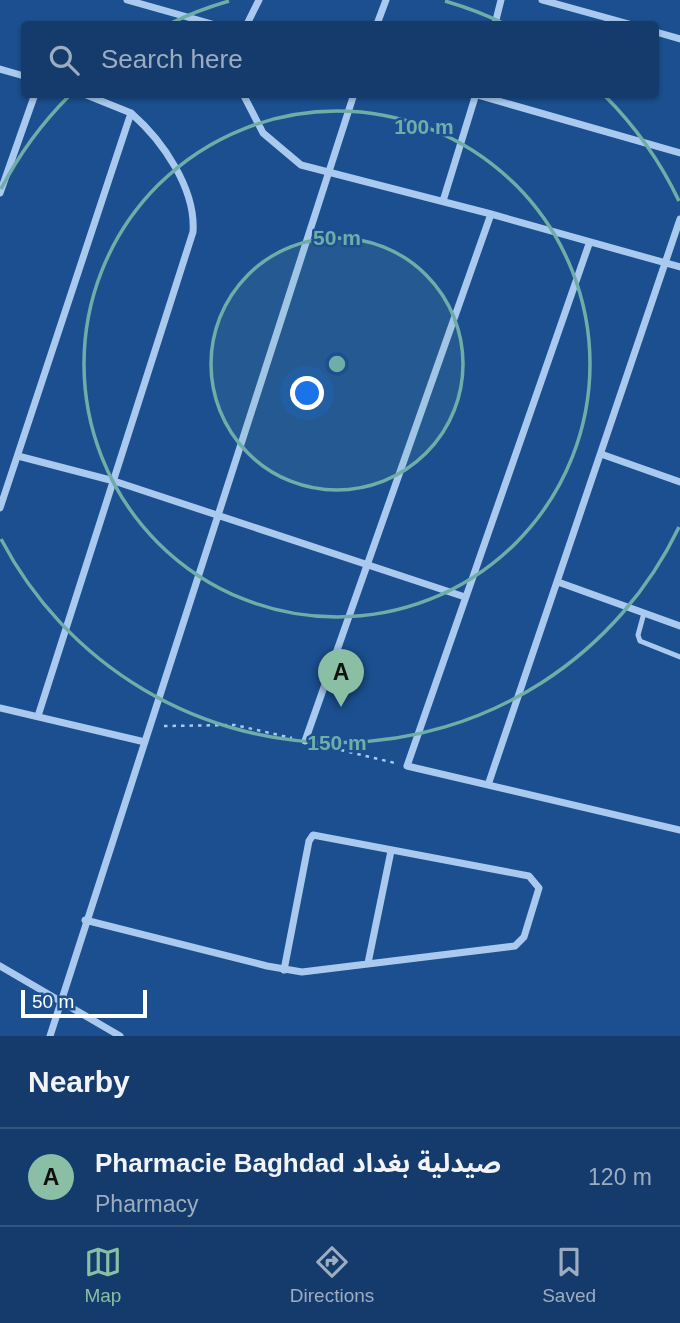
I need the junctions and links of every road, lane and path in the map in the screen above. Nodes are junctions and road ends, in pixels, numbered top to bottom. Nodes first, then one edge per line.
1 (127, 0) edge
2 (259, 0) edge
3 (386, 0) edge
4 (501, 0) edge
5 (542, 0) edge
6 (201, 21) edge
7 (248, 21) edge
8 (378, 21) edge
9 (496, 21) edge
10 (618, 21) edge
11 (659, 33) edge
12 (680, 39) edge
13 (0, 69) edge
14 (21, 75) edge
15 (34, 98) edge
16 (94, 98) edge
17 (245, 98) edge
18 (353, 98) edge
19 (474, 98) edge
20 (486, 98) edge
21 (131, 113) junction
22 (680, 153) edge
23 (330, 171) junction
24 (0, 192) edge
25 (443, 201) junction
26 (491, 214) junction
27 (680, 219) edge
28 (589, 244) junction
29 (663, 263) junction
30 (680, 267) edge
31 (601, 454) junction
32 (18, 456) junction
33 (114, 481) junction
34 (680, 482) edge
35 (0, 508) edge
36 (218, 517) junction
37 (365, 565) junction
38 (558, 583) junction
39 (465, 597) junction
40 (644, 613) junction
41 (680, 626) edge
42 (680, 657) edge
43 (0, 708) edge
44 (38, 716) junction
45 (150, 726) junction
46 (305, 741) junction
47 (145, 742) junction
48 (407, 766) junction
49 (488, 785) junction
50 (680, 830) edge
51 (391, 851) junction
52 (85, 920) junction
53 (368, 963) junction
54 (0, 966) edge
55 (284, 970) junction
56 (61, 1002) junction
57 (50, 1036) edge
58 (120, 1036) edge

1 - 6 street
2 - 7 street
3 - 8 street
4 - 9 street
5 - 10 street
11 - 12 street
13 - 14 street
15 - 24 street
16 - 21 street
17 - 23 street
18 - 23 street
19 - 25 street
20 - 22 street
21 - 32 street
21 - 33 street
23 - 25 street
23 - 36 street
25 - 26 street
26 - 28 street
26 - 37 street
27 - 29 street
28 - 29 street
28 - 39 street
29 - 30 street
29 - 31 street
31 - 34 street
31 - 38 street
32 - 33 street
32 - 35 street
33 - 36 street
33 - 44 street
36 - 37 street
36 - 45 street
37 - 39 street
37 - 46 street
38 - 40 street
38 - 49 street
39 - 48 street
40 - 41 street
40 - 42 lane
43 - 44 street
44 - 47 street
45 - 46 path
45 - 47 street
46 - 48 path
47 - 52 street
48 - 49 street
49 - 50 street
51 - 53 street
51 - 53 street
51 - 55 street
52 - 55 street
52 - 56 street
53 - 55 street
54 - 56 street
56 - 57 street
56 - 58 street

